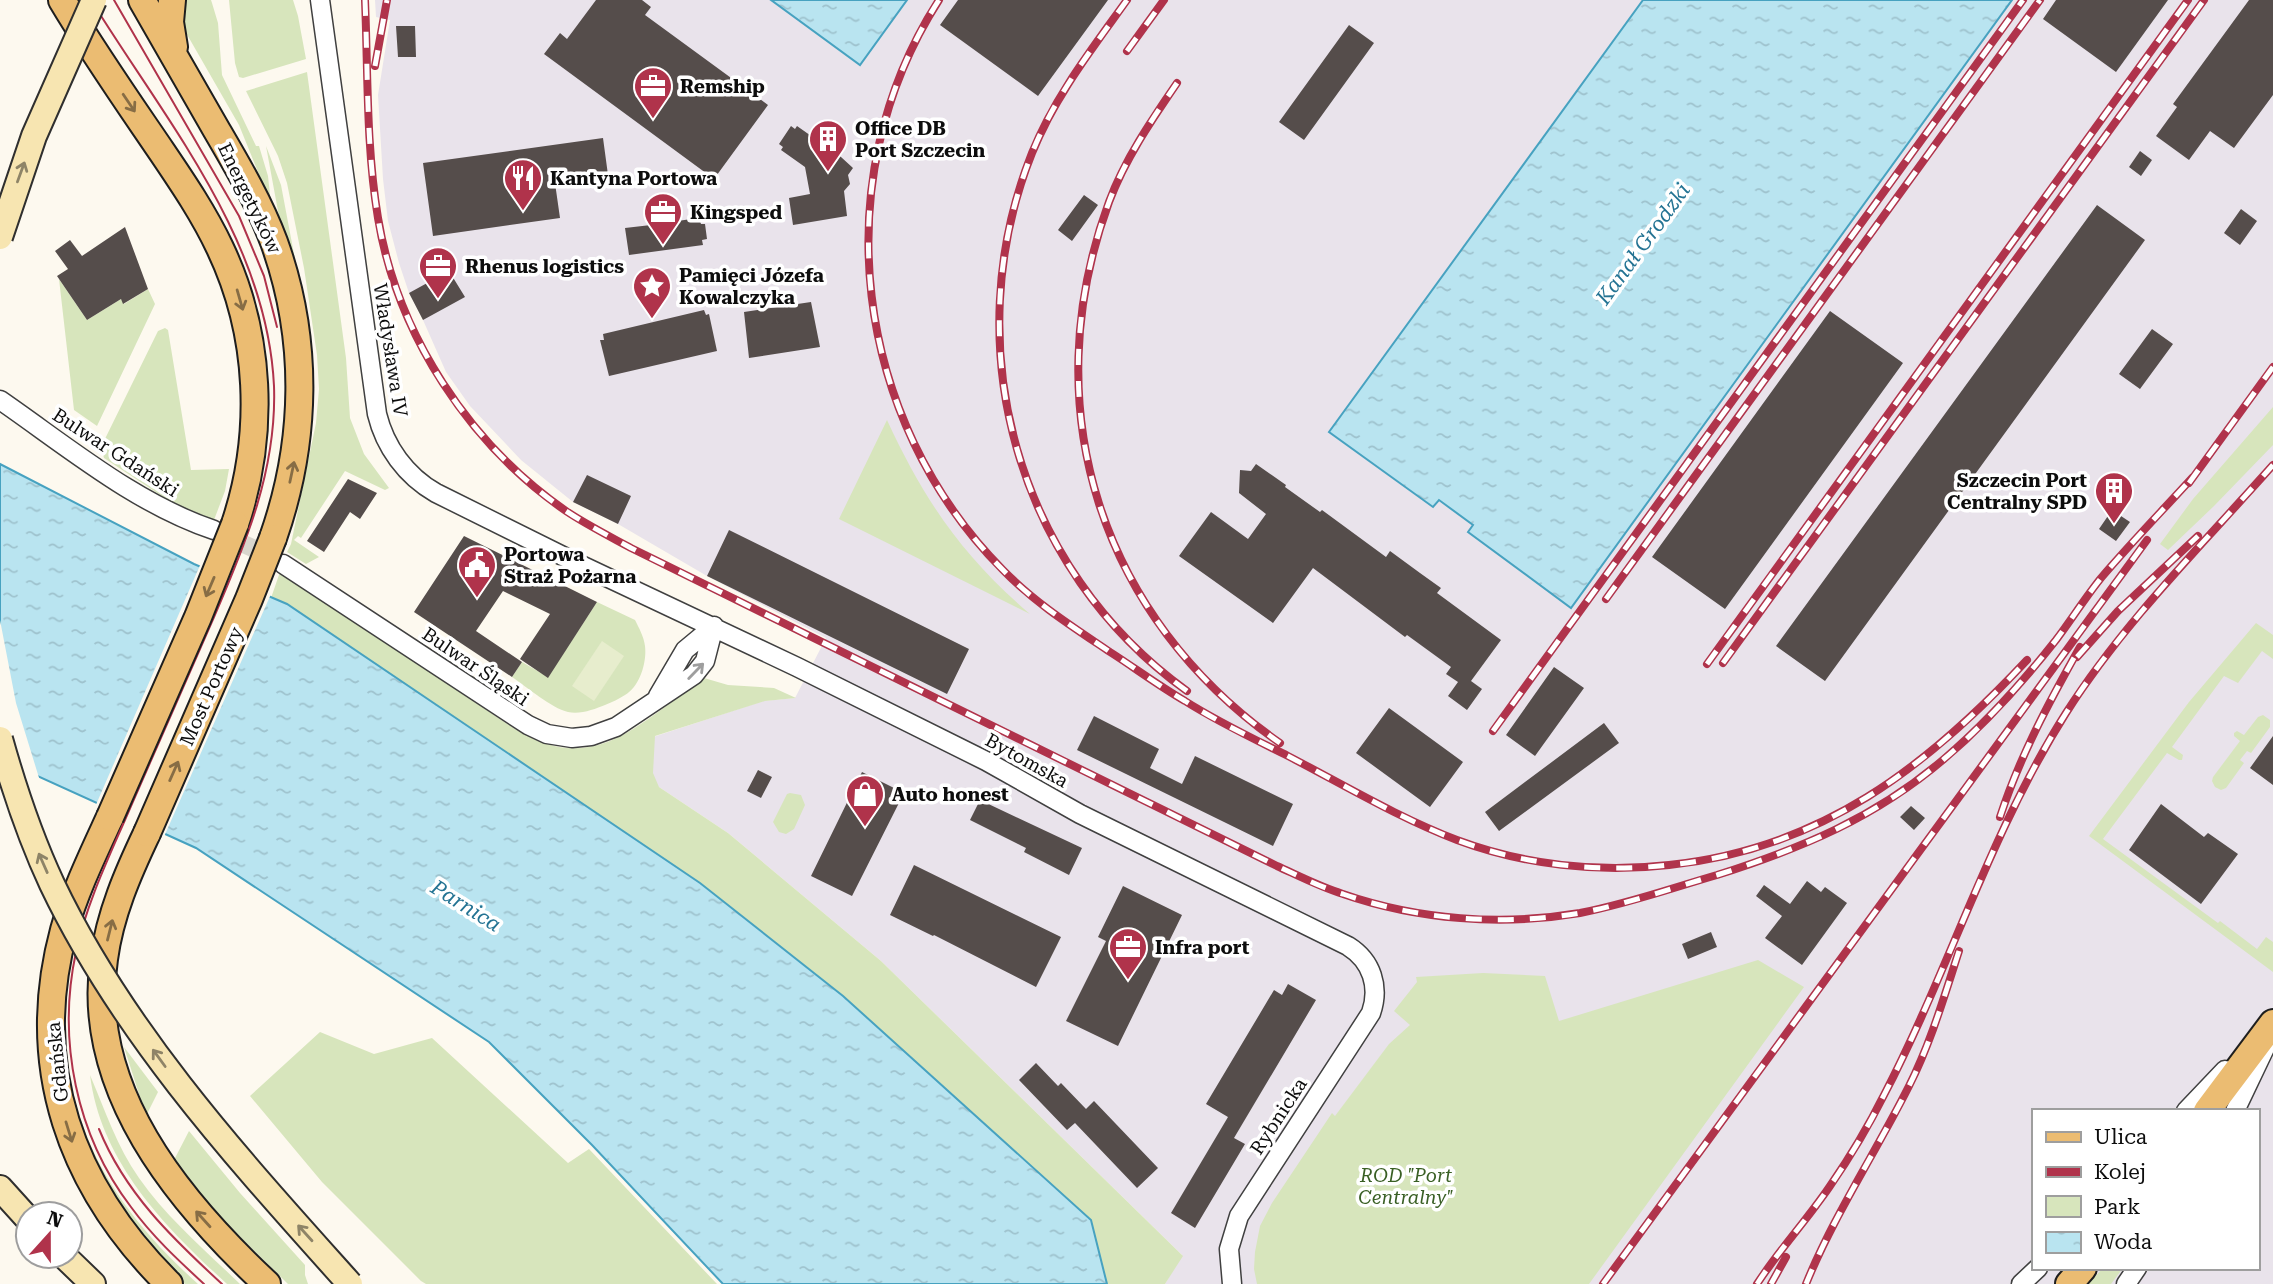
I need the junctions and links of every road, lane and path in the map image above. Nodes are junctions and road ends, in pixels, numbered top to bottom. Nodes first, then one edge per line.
1 (62, 0) edge
2 (94, 0) edge
3 (142, 0) edge
4 (172, 0) edge
5 (320, 0) edge
6 (187, 78) junction
7 (0, 237) edge
8 (0, 400) edge
9 (225, 527) junction
10 (272, 538) joint
11 (283, 564) tunnel mouth
12 (649, 596) joint
13 (714, 626) junction
14 (0, 739) edge
15 (110, 817) joint
16 (1372, 976) joint
17 (2273, 1021) edge
18 (2273, 1031) edge
19 (2188, 1109) edge
20 (2208, 1109) edge
21 (2236, 1109) edge
22 (0, 1188) edge
23 (14, 1204) edge
24 (78, 1270) edge
25 (2036, 1270) edge
26 (2081, 1270) edge
27 (258, 1279) edge
28 (93, 1284) edge
29 (169, 1284) edge
30 (350, 1284) edge
31 (1232, 1284) edge
32 (2021, 1284) edge
33 (2069, 1284) edge

1 -> 9 main road
7 -> 2 main road, bridge
3 - 6 main road, Energetyków
4 - 6 main road
5 - 12 street, Władysława IV
10 -> 6 main road, Energetyków
8 - 9 street, Bulwar Gdański
9 -> 15 main road, Most Portowy, bridge
27 -> 10 main road, Most Portowy, bridge
11 - 13 street, Bulwar Śląski
12 - 13 street, Bytomska
13 - 16 street, Bytomska
30 -> 14 main road, bridge
15 -> 29 main road, Gdańska
16 - 31 street, Rybnicka
17 - 19 street
17 - 20 main road
18 - 21 street
22 - 23 main road
24 - 28 main road
25 - 32 street
26 - 33 main road

